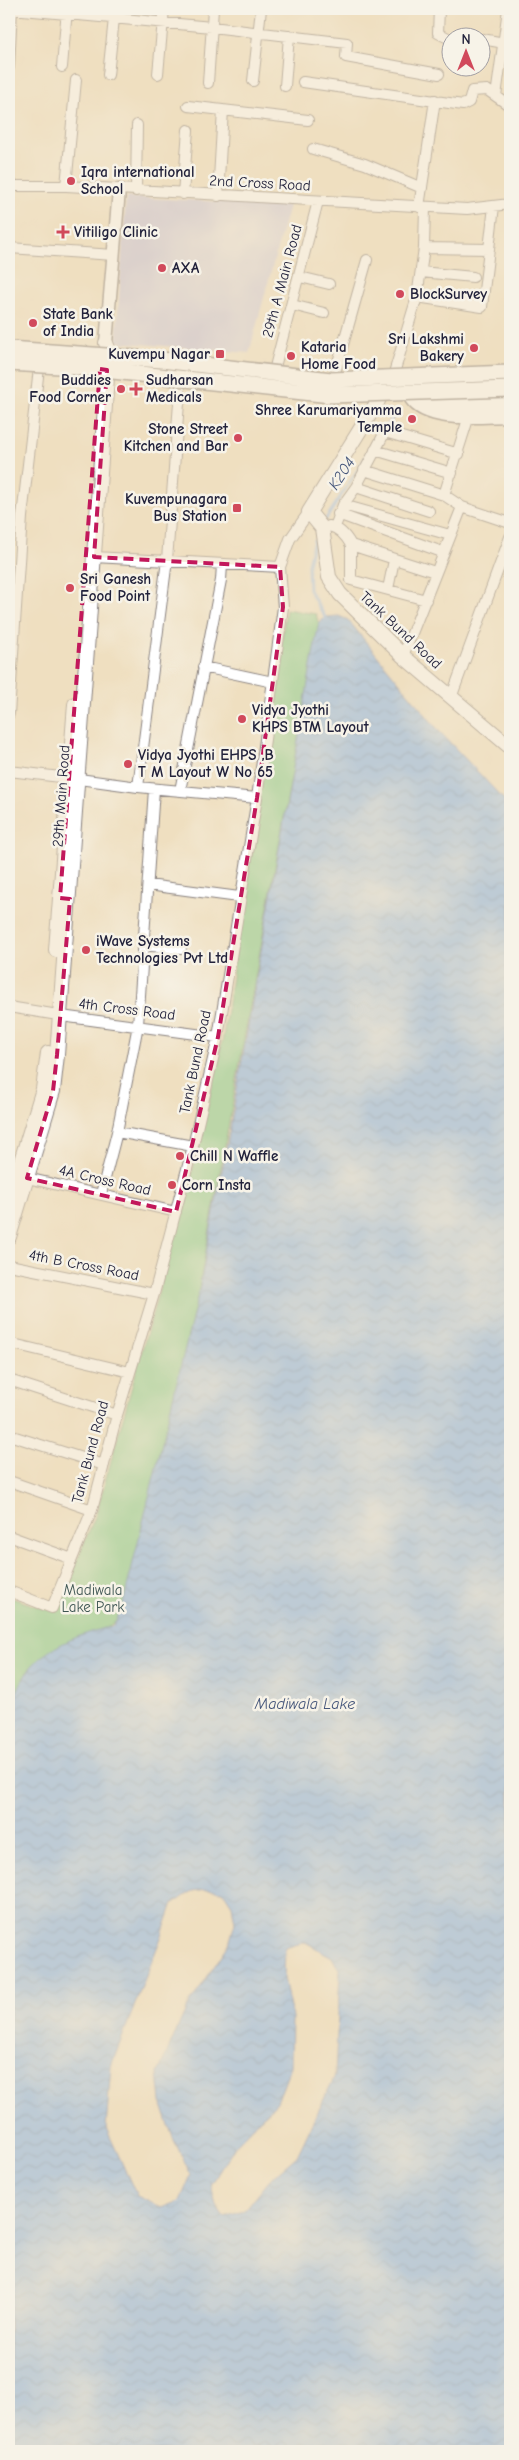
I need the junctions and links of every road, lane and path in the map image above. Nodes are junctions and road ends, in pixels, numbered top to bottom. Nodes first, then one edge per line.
1 (11, 9) edge
2 (164, 9) edge
3 (213, 9) edge
4 (261, 9) edge
5 (439, 9) edge
6 (508, 9) edge
7 (67, 11) edge
8 (114, 13) edge
9 (163, 22) junction
10 (212, 27) junction
11 (258, 32) junction
12 (442, 35) edge
13 (289, 36) junction
14 (492, 41) edge
15 (506, 43) edge
16 (9, 67) edge
17 (62, 67) dead end
18 (108, 72) dead end
19 (158, 74) dead end
20 (439, 74) dead end
21 (76, 80) dead end
22 (253, 81) dead end
23 (303, 82) dead end
24 (208, 83) dead end
25 (285, 86) dead end
26 (496, 96) junction
27 (435, 100) junction
28 (188, 106) dead end
29 (510, 106) edge
30 (223, 110) junction
31 (308, 120) dead end
32 (137, 125) dead end
33 (188, 130) dead end
34 (313, 149) dead end
35 (9, 186) edge
36 (66, 186) junction
37 (422, 188) junction
38 (119, 190) junction
39 (136, 191) junction
40 (183, 194) junction
41 (218, 196) junction
42 (318, 201) junction
43 (510, 204) edge
44 (494, 206) junction
45 (422, 207) junction
46 (9, 248) edge
47 (424, 248) junction
48 (489, 249) junction
49 (114, 255) junction
50 (367, 260) dead end
51 (421, 272) junction
52 (300, 277) junction
53 (473, 277) dead end
54 (329, 284) dead end
55 (417, 297) junction
56 (292, 305) junction
57 (324, 313) dead end
58 (106, 348) junction
59 (9, 349) edge
60 (9, 363) edge
61 (275, 367) dead end
62 (39, 368) dead end
63 (335, 373) dead end
64 (394, 373) dead end
65 (510, 373) edge
66 (180, 390) dead end
67 (510, 390) edge
68 (416, 399) joint
69 (378, 401) dead end
70 (510, 404) edge
71 (469, 416) junction
72 (510, 416) edge
73 (375, 450) junction
74 (459, 454) junction
75 (364, 470) junction
76 (452, 473) junction
77 (356, 487) junction
78 (444, 495) junction
79 (462, 507) junction
80 (341, 510) junction
81 (308, 512) junction
82 (429, 512) dead end
83 (510, 523) edge
84 (328, 528) junction
85 (450, 535) junction
86 (510, 537) edge
87 (351, 545) junction
88 (442, 552) junction
89 (94, 558) junction
90 (167, 560) junction
91 (394, 560) junction
92 (222, 565) junction
93 (280, 567) junction
94 (435, 572) junction
95 (388, 589) junction
96 (426, 600) junction
97 (403, 656) junction
98 (203, 667) junction
99 (273, 682) junction
100 (451, 698) junction
101 (9, 714) edge
102 (509, 743) edge
103 (9, 771) edge
104 (74, 779) junction
105 (138, 787) junction
106 (154, 788) junction
107 (180, 791) junction
108 (257, 798) junction
109 (148, 885) junction
110 (239, 897) junction
111 (144, 945) junction
112 (181, 949) dead end
113 (9, 1007) edge
114 (56, 1015) junction
115 (138, 1025) junction
116 (218, 1036) junction
117 (117, 1132) junction
118 (193, 1146) junction
119 (27, 1178) junction
120 (102, 1194) junction
121 (9, 1200) edge
122 (176, 1212) junction
123 (9, 1237) edge
124 (9, 1265) edge
125 (154, 1294) junction
126 (9, 1343) edge
127 (130, 1372) junction
128 (9, 1380) edge
129 (117, 1415) junction
130 (9, 1435) edge
131 (104, 1465) junction
132 (9, 1481) edge
133 (92, 1510) junction
134 (9, 1536) edge
135 (72, 1559) junction
136 (9, 1591) edge

1 - 7 street
1 - 16 street
2 - 9 street
3 - 10 street
4 - 11 street
5 - 12 street
6 - 15 street
7 - 8 street
7 - 17 street
8 - 9 street
8 - 18 street
9 - 10 street
9 - 19 street
10 - 11 street
10 - 24 street
11 - 13 street
11 - 22 street
13 - 20 street
13 - 25 street
14 - 15 street
15 - 26 street
21 - 36 street
23 - 27 street
26 - 27 street
26 - 29 street
27 - 37 street
28 - 30 street
30 - 31 street
30 - 41 street
32 - 39 street
33 - 40 street
34 - 37 street
35 - 36 street, 2nd Cross Road
36 - 38 street, 2nd Cross Road
37 - 45 street
38 - 39 street, 2nd Cross Road
38 - 49 street, 29th Main Road
39 - 40 street, 2nd Cross Road
40 - 41 street, 2nd Cross Road
41 - 42 street, 2nd Cross Road
42 - 45 street, 2nd Cross Road
42 - 52 street, 29th A Main Road
43 - 44 street, 2nd Cross Road
44 - 45 street, 2nd Cross Road
44 - 48 street
45 - 47 street
46 - 49 street
47 - 48 street
47 - 51 street
48 - 55 street
49 - 58 street, 29th Main Road
50 - 63 street
51 - 53 street
51 - 55 street
52 - 54 street
52 - 56 street, 29th A Main Road
55 - 64 street
56 - 57 street
56 - 61 street, 29th A Main Road
58 - 89 main road, 29th Main Road
58 - 104 main road, 29th Main Road
59 - 65 main road, bridge
60 - 67 main road, bridge
62 - 101 street
66 - 90 street
68 - 70 main road
68 - 71 street
69 - 81 main road, Tank Bund Road
71 - 72 street
71 - 74 street
73 - 74 street
73 - 75 street
73 - 76 street
74 - 76 street
75 - 77 street
75 - 78 street
76 - 78 street
77 - 80 street
77 - 82 street
78 - 79 street
79 - 83 street
79 - 85 street
80 - 84 street
80 - 85 street
80 - 88 street
81 - 84 main road
81 - 93 street, Tank Bund Road
84 - 87 street
84 - 97 main road, Tank Bund Road
85 - 88 street
86 - 100 street
87 - 91 street
87 - 95 street
88 - 94 street
89 - 90 street
89 - 104 main road, 29th Main Road
90 - 92 street
90 - 105 street
91 - 94 street
91 - 95 street
92 - 93 street
92 - 98 street
93 - 99 street, Tank Bund Road
94 - 96 street
95 - 96 street
96 - 97 street
97 - 100 main road, Tank Bund Road
98 - 99 street
98 - 107 street
99 - 108 street, Tank Bund Road
100 - 102 main road, Tank Bund Road
103 - 104 street
104 - 105 street
104 - 114 main road, 29th Main Road
105 - 106 street
106 - 107 street
106 - 109 street
107 - 108 street
108 - 110 street, Tank Bund Road
109 - 110 street
109 - 111 street
110 - 116 street, Tank Bund Road
111 - 112 street
111 - 115 street
113 - 114 street, 4th Cross Road
114 - 115 street, 4th Cross Road
114 - 119 main road, 29th Main Road
114 - 121 main road, 29th Main Road
115 - 116 street, 4th Cross Road
115 - 117 street
116 - 118 street, Tank Bund Road
117 - 118 street
117 - 120 street
118 - 122 street, Tank Bund Road
119 - 120 street, 4A Cross Road
119 - 123 main road, 29th Main Road
120 - 122 street, 4A Cross Road
122 - 125 street, Tank Bund Road
124 - 125 street, 4th B Cross Road
125 - 127 street, Tank Bund Road
126 - 127 street
127 - 129 street, Tank Bund Road
128 - 129 street
129 - 131 street, Tank Bund Road
130 - 131 street
131 - 133 street, Tank Bund Road
132 - 133 street
133 - 135 street, Tank Bund Road
134 - 135 street
135 - 136 street, Tank Bund Road

